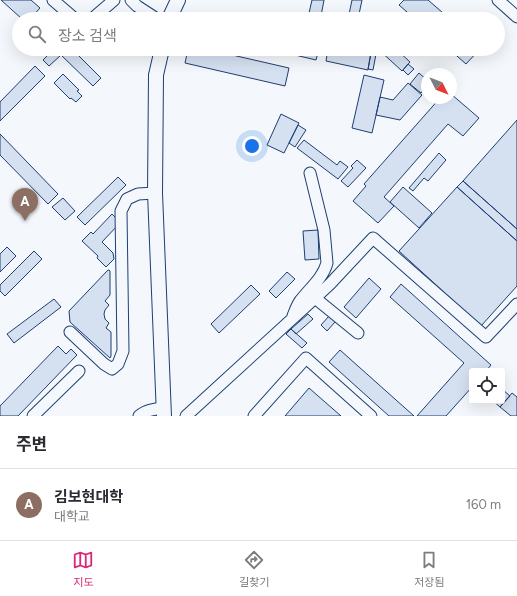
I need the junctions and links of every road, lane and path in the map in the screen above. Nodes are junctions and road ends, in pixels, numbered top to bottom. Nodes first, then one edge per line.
1 (53, 0) edge
2 (114, 0) edge
3 (131, 0) edge
4 (178, 0) edge
5 (498, 0) edge
6 (67, 12) edge
7 (100, 12) edge
8 (146, 12) edge
9 (172, 12) edge
10 (517, 17) edge
11 (160, 56) edge
12 (310, 173) dead end
13 (155, 193) junction
14 (315, 298) junction
15 (517, 304) edge
16 (291, 320) junction
17 (70, 332) dead end
18 (358, 333) dead end
19 (79, 372) dead end
20 (164, 412) edge
21 (33, 416) edge
22 (139, 416) edge
23 (186, 416) edge
24 (254, 416) edge
25 (371, 416) edge

1 - 6 street
2 - 7 street
3 - 8 street
4 - 9 main road
5 - 10 street
11 - 13 main road
12 - 16 street
13 - 17 street
13 - 20 main road
14 - 15 street
14 - 16 street
14 - 18 street
16 - 23 street
19 - 21 street
20 - 22 street
24 - 25 street

